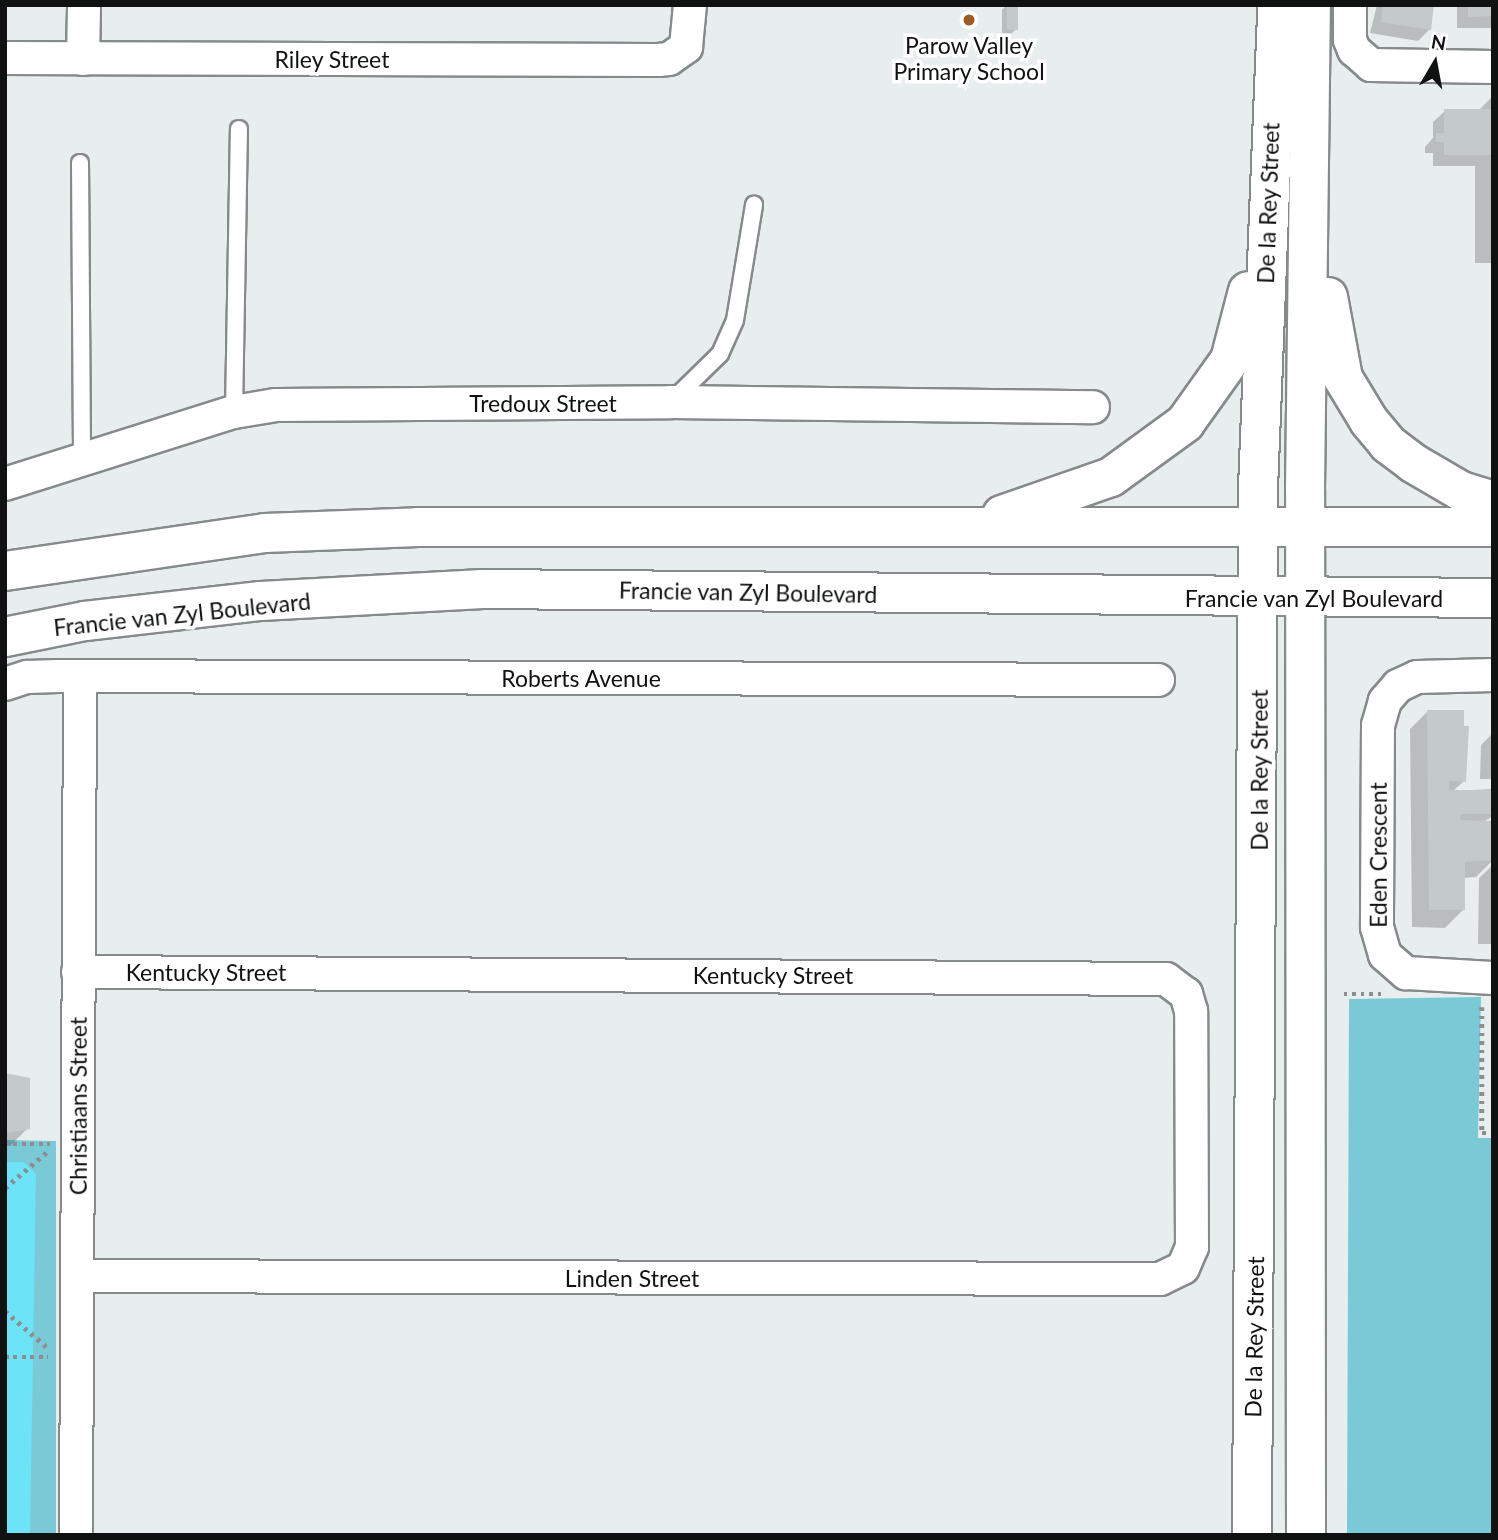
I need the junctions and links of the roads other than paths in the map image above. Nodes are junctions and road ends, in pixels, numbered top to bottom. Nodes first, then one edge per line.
1 (83, 5) edge
2 (690, 5) edge
3 (1277, 5) edge
4 (1311, 5) edge
5 (1350, 5) edge
6 (5, 58) edge
7 (83, 59) junction
8 (1493, 67) edge
9 (239, 129) dead end
10 (80, 163) dead end
11 (1267, 200) junction
12 (1312, 201) junction
13 (754, 205) dead end
14 (671, 402) junction
15 (1093, 407) dead end
16 (234, 412) junction
17 (82, 459) junction
18 (5, 484) edge
19 (1493, 501) edge
20 (1259, 526) junction
21 (1305, 526) junction
22 (1493, 527) edge
23 (935, 529) junction
24 (5, 571) edge
25 (1259, 598) junction
26 (1493, 598) edge
27 (1308, 599) junction
28 (5, 637) edge
29 (1493, 675) edge
30 (80, 677) junction
31 (1158, 681) dead end
32 (5, 684) edge
33 (78, 972) junction
34 (1488, 986) edge
35 (1183, 1268) joint
36 (77, 1276) junction
37 (76, 1535) edge
38 (1252, 1535) edge
39 (1306, 1535) edge

1 - 7 street
2 - 7 street, Riley Street
3 - 11 main road, De la Rey Street
4 - 12 main road, De la Rey Street
5 - 8 street
6 - 7 street, Riley Street
9 - 16 lane
10 - 17 lane
11 - 20 main road, De la Rey Street
11 - 23 main road
12 - 19 main road
12 - 21 main road, De la Rey Street
13 - 14 lane
14 - 15 street, Tredoux Street
14 - 16 street, Tredoux Street
16 - 17 street, Tredoux Street
17 - 18 street, Tredoux Street
20 - 21 main road
20 - 23 main road
20 - 25 main road, De la Rey Street
21 - 22 main road
21 - 27 main road, De la Rey Street
23 - 24 main road
25 - 27 main road, Francie van Zyl Boulevard
25 - 28 main road, Francie van Zyl Boulevard
25 - 38 main road, De la Rey Street
26 - 27 main road, Francie van Zyl Boulevard
27 - 39 main road, De la Rey Street
29 - 34 street, Eden Crescent
30 - 31 street, Roberts Avenue
30 - 32 street, Roberts Avenue
30 - 33 street, Christiaans Street
33 - 35 street, Kentucky Street
33 - 36 street, Christiaans Street
35 - 36 street, Linden Street
36 - 37 street, Christiaans Street

